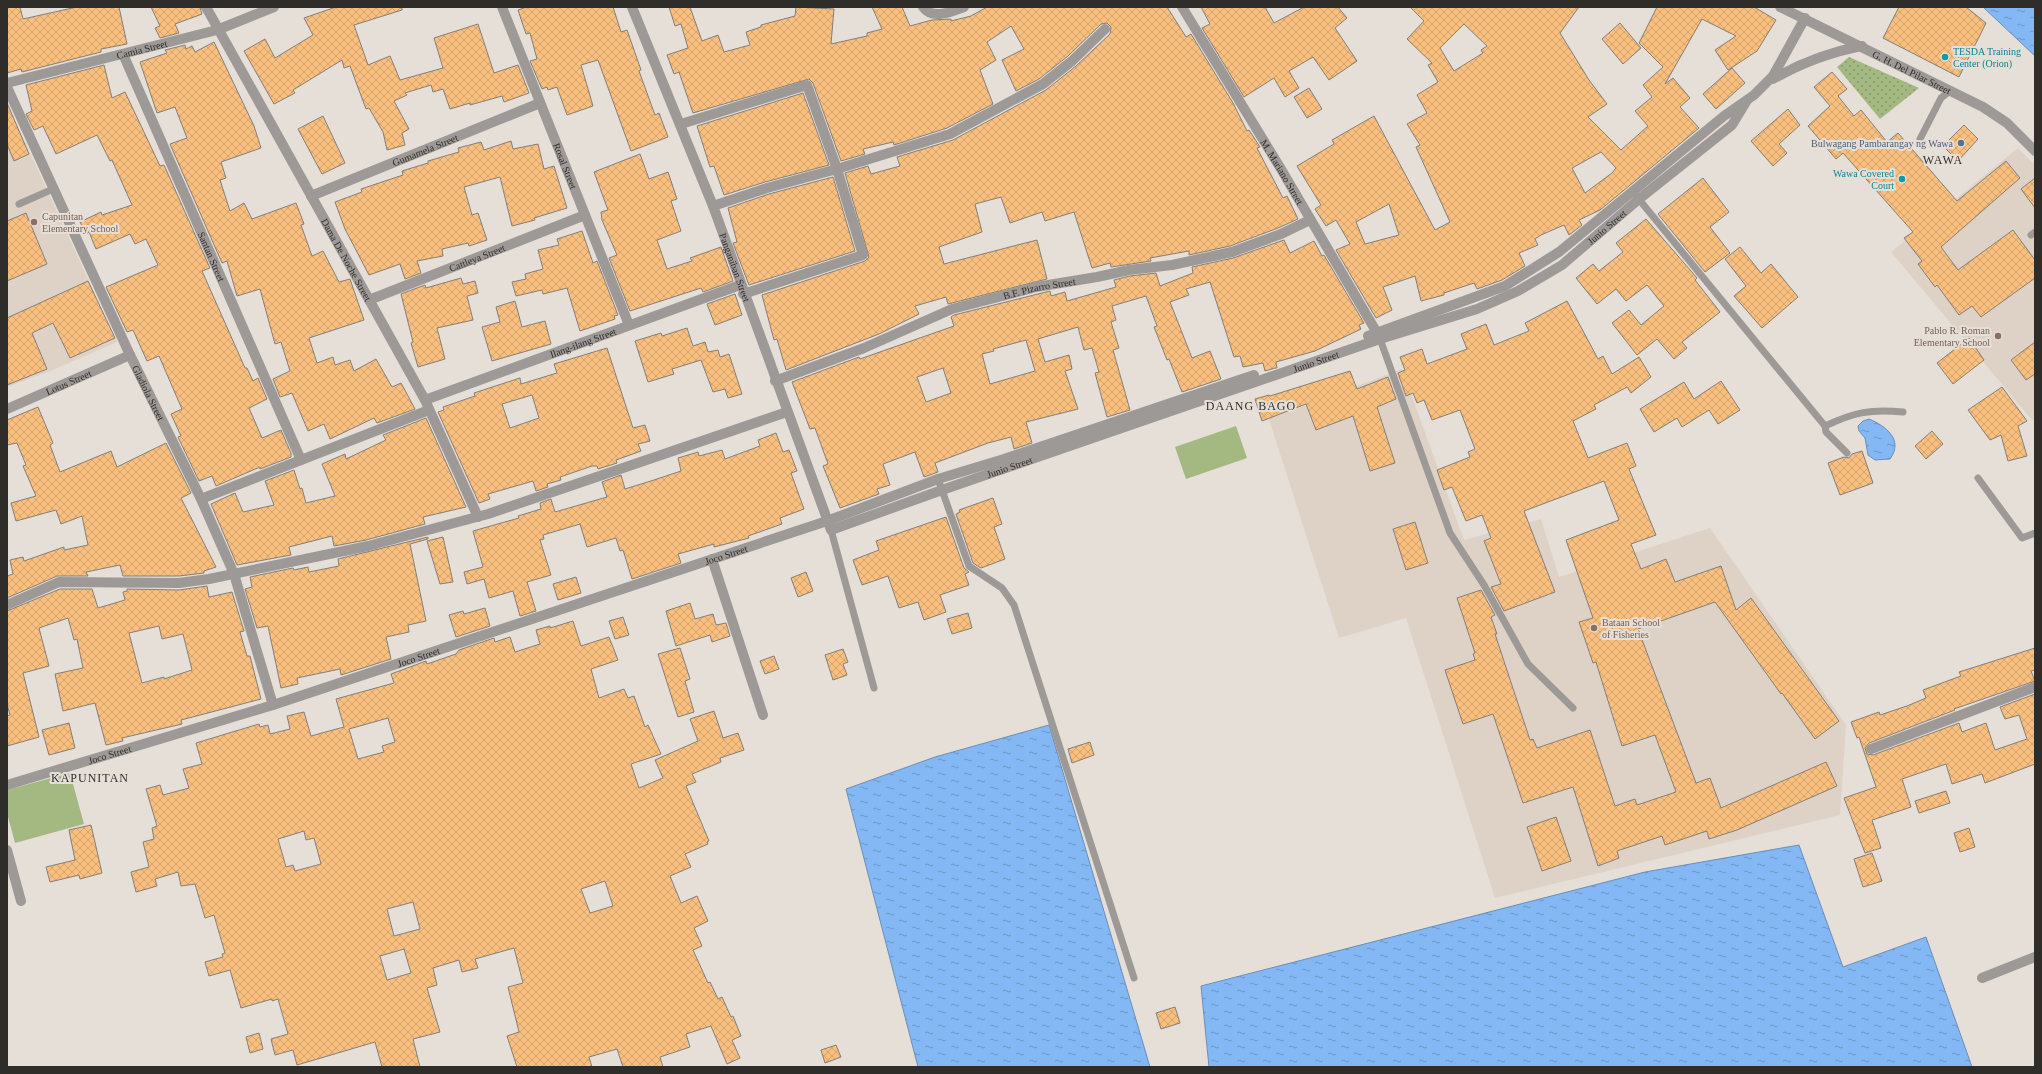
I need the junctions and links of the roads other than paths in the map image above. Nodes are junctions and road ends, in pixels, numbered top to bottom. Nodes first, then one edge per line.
1 (206, 7) edge
2 (274, 7) edge
3 (502, 7) edge
4 (923, 7) edge
5 (964, 7) edge
6 (1182, 7) edge
7 (1780, 7) edge
8 (634, 8) edge
9 (1805, 18) junction
10 (1105, 29) dead end
11 (217, 30) junction
12 (1862, 46) junction
13 (123, 54) junction
14 (1769, 81) junction
15 (7, 83) edge
16 (7, 87) edge
17 (1951, 90) junction
18 (540, 103) junction
19 (681, 124) junction
20 (1920, 139) dead end
21 (2035, 150) edge
22 (837, 169) junction
23 (53, 189) junction
24 (1636, 195) junction
25 (311, 196) junction
26 (19, 204) dead end
27 (713, 206) junction
28 (585, 215) junction
29 (1310, 220) junction
30 (742, 289) junction
31 (369, 300) junction
32 (629, 325) junction
33 (1379, 336) junction
34 (130, 355) junction
35 (776, 381) junction
36 (427, 405) junction
37 (7, 409) edge
38 (786, 412) junction
39 (1904, 412) dead end
40 (1825, 426) junction
41 (1847, 453) dead end
42 (301, 460) junction
43 (1978, 478) dead end
44 (938, 479) junction
45 (942, 490) junction
46 (201, 500) junction
47 (478, 516) junction
48 (829, 526) junction
49 (2035, 533) edge
50 (712, 559) junction
51 (234, 574) junction
52 (7, 605) edge
53 (2035, 687) edge
54 (874, 688) dead end
55 (273, 705) junction
56 (1572, 708) dead end
57 (763, 715) dead end
58 (1871, 749) dead end
59 (7, 785) edge
60 (7, 850) edge
61 (21, 900) dead end
62 (2035, 957) edge
63 (1134, 978) dead end
64 (1982, 978) dead end

1 - 11 street, Dama De Noche Street
2 - 11 street, Camia Street
3 - 18 street, Rosal Street
4 - 5 street
6 - 29 street, M. Mariano Street
7 - 9 street, G. H. Del Pilar Street
8 - 19 street, Panganiban Street
9 - 12 street, G. H. Del Pilar Street
9 - 14 street, Junio Street
10 - 22 street
11 - 13 street, Camia Street
11 - 25 street, Dama De Noche Street
12 - 14 street
12 - 17 street, G. H. Del Pilar Street
13 - 15 street, Camia Street
13 - 42 street, Santan Street
14 - 24 street, Junio Street
16 - 23 street, Gladiola Street
17 - 20 lane
17 - 21 street, G. H. Del Pilar Street
18 - 25 street, Gumamela Street
18 - 28 street, Rosal Street
19 - 22 street
19 - 27 street, Panganiban Street
22 - 27 street
22 - 30 street, Ilang-ilang Street
23 - 26 lane
23 - 34 street, Gladiola Street
24 - 33 street, Junio Street
24 - 40 lane
25 - 31 street, Dama De Noche Street
27 - 30 street, Panganiban Street
28 - 31 street, Cattleya Street
28 - 32 street, Rosal Street
29 - 33 street, M. Mariano Street
29 - 35 street, B.F. Pizarro Street
30 - 32 street, Ilang-ilang Street
30 - 35 street, Panganiban Street
31 - 36 street, Dama De Noche Street
32 - 36 street, Ilang-ilang Street
33 - 44 street, Junio Street
33 - 45 street, Junio Street
33 - 56 lane
34 - 37 street, Lotus Street
34 - 46 street, Gladiola Street
35 - 38 street, Panganiban Street
36 - 42 street, Ilang-ilang Street
36 - 47 street, Dama De Noche Street
38 - 47 street
38 - 48 street, Panganiban Street
39 - 40 lane
40 - 41 lane
42 - 46 street, Ilang-ilang Street
43 - 49 lane
44 - 45 lane
44 - 48 street, Junio Street
45 - 48 street, Junio Street
45 - 63 lane
46 - 51 street, Gladiola Street
47 - 51 street
48 - 50 street, Joco Street
48 - 54 lane
50 - 55 street, Joco Street
50 - 57 street
51 - 52 street
51 - 55 street, Gladiola Street
53 - 58 street
55 - 59 street, Joco Street
60 - 61 street
62 - 64 street

